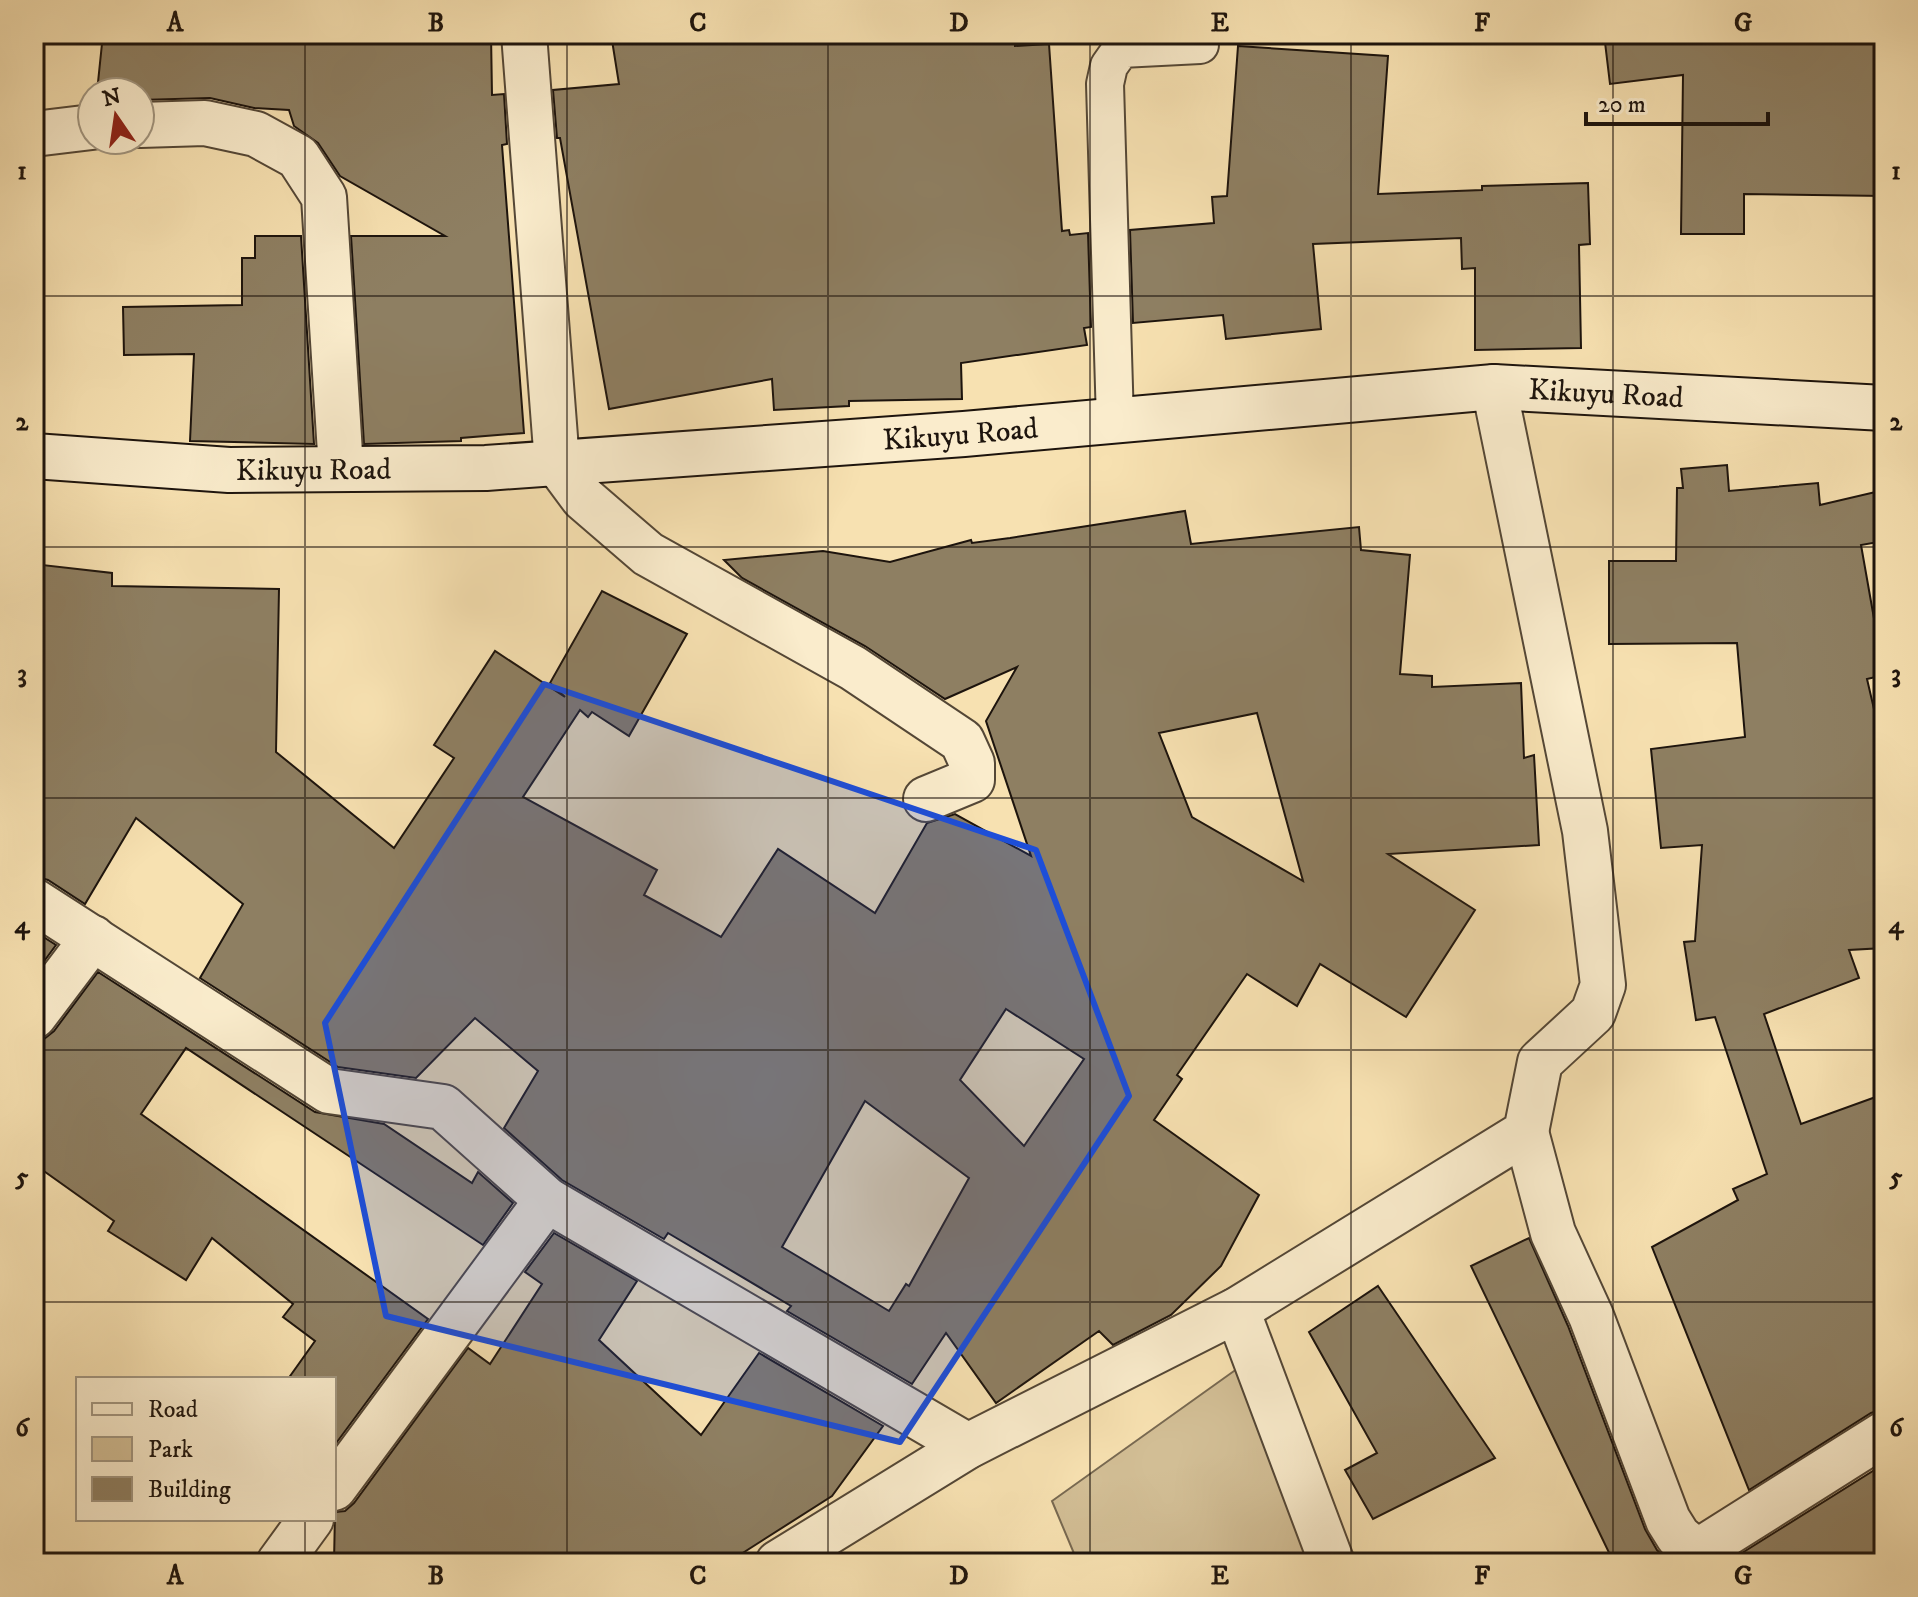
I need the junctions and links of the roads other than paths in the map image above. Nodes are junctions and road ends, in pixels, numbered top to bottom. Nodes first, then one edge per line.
1 (524, 34) edge
2 (1200, 45) dead end
3 (156, 125) edge
4 (76, 129) edge
5 (34, 134) edge
6 (1494, 387) junction
7 (1884, 408) edge
8 (1115, 421) junction
9 (34, 456) edge
10 (557, 463) junction
11 (341, 469) junction
12 (926, 799) dead end
13 (34, 901) edge
14 (93, 938) junction
15 (34, 1016) edge
16 (1526, 1132) junction
17 (547, 1200) junction
18 (1237, 1310) junction
19 (1884, 1434) edge
20 (968, 1446) junction
21 (336, 1485) edge
22 (310, 1521) edge
23 (279, 1563) edge
24 (778, 1563) edge
25 (1332, 1563) edge

1 - 10 street
2 - 8 lane
3 - 11 street
4 - 5 street
6 - 7 street, Kikuyu Road
6 - 8 street, Kikuyu Road
6 - 16 street
8 - 10 street, Kikuyu Road
9 - 11 street, Kikuyu Road
10 - 11 street, Kikuyu Road
10 - 12 street
13 - 14 street
14 - 15 street
14 - 17 street
16 - 18 street
16 - 19 street
17 - 20 street
17 - 21 street
18 - 20 street
18 - 25 street
20 - 24 street
22 - 23 street

